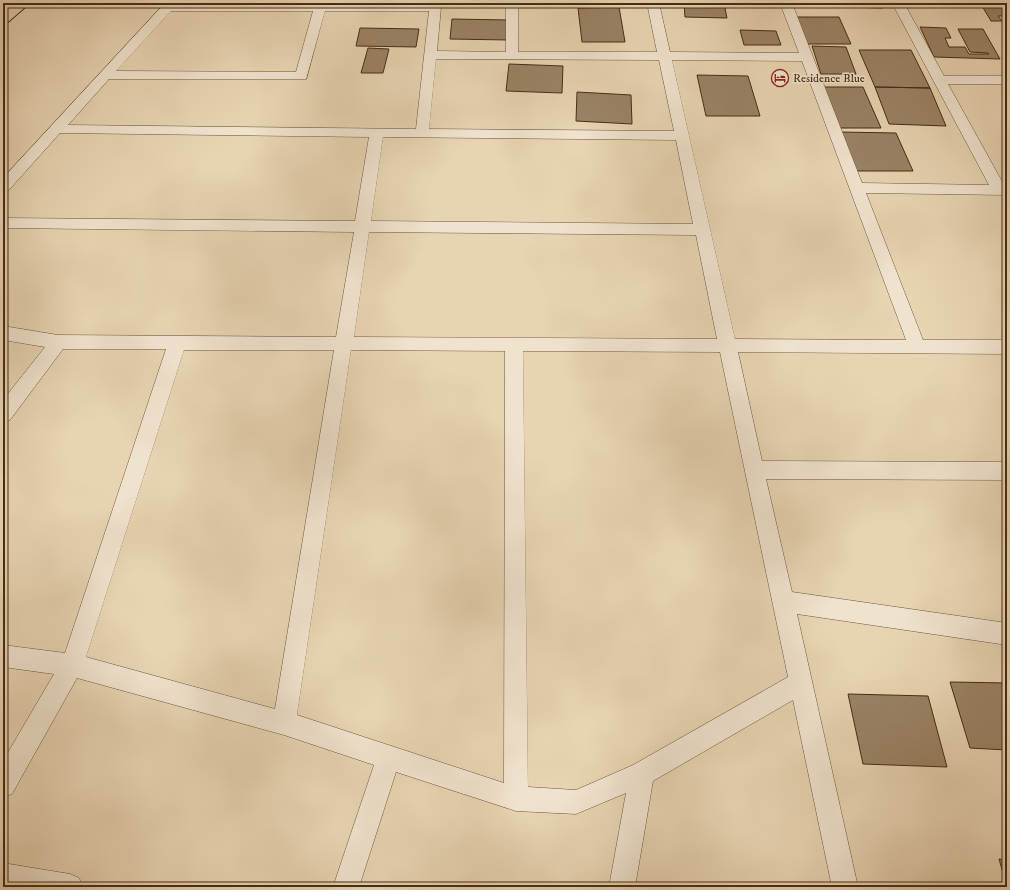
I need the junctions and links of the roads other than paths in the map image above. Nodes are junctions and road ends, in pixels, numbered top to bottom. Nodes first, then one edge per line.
1 (6, 3) edge
2 (23, 3) edge
3 (512, 3) edge
4 (654, 3) edge
5 (786, 3) edge
6 (898, 3) edge
7 (3, 5) edge
8 (170, 5) edge
9 (320, 7) junction
10 (3, 19) edge
11 (430, 56) junction
12 (512, 56) junction
13 (665, 57) junction
14 (807, 57) junction
15 (106, 74) junction
16 (939, 80) junction
17 (1007, 80) edge
18 (56, 129) junction
19 (377, 133) junction
20 (422, 133) junction
21 (682, 136) junction
22 (3, 187) edge
23 (856, 188) junction
24 (1003, 190) edge
25 (3, 223) edge
26 (362, 227) junction
27 (703, 230) junction
28 (3, 333) edge
29 (58, 342) junction
30 (177, 343) junction
31 (344, 344) junction
32 (514, 344) junction
33 (728, 346) junction
34 (917, 347) junction
35 (1007, 347) edge
36 (3, 414) edge
37 (755, 470) junction
38 (1007, 471) edge
39 (783, 601) junction
40 (1007, 634) edge
41 (3, 656) edge
42 (72, 665) junction
43 (800, 683) junction
44 (284, 722) junction
45 (390, 757) junction
46 (642, 774) junction
47 (3, 785) edge
48 (516, 799) junction
49 (3, 876) edge
50 (70, 887) edge
51 (346, 887) edge
52 (622, 887) edge
53 (845, 887) edge

1 - 7 highway
2 - 10 highway
3 - 12 street
4 - 13 street
5 - 14 street
6 - 16 street
8 - 9 street
8 - 15 street
9 - 11 street
9 - 15 street
11 - 12 street
11 - 20 street
12 - 13 street
13 - 14 street
13 - 21 street
14 - 23 street
15 - 18 street
16 - 17 street
16 - 24 street
18 - 19 street
18 - 22 street
19 - 20 street
19 - 26 street
20 - 21 street
21 - 27 street
23 - 24 street
23 - 34 street
25 - 26 street
26 - 27 street
26 - 31 street
27 - 33 street
28 - 29 street
29 - 30 street
29 - 36 street
30 - 31 street
30 - 42 street
31 - 32 street
31 - 44 street
32 - 33 street
32 - 48 street
33 - 34 street
33 - 37 street
34 - 35 street
37 - 38 street
37 - 39 street
39 - 40 street
39 - 43 street
41 - 42 street
42 - 44 street
42 - 47 street
43 - 46 street
43 - 53 street
44 - 45 street
45 - 48 street
45 - 51 street
46 - 48 street
46 - 52 street
49 - 50 street

